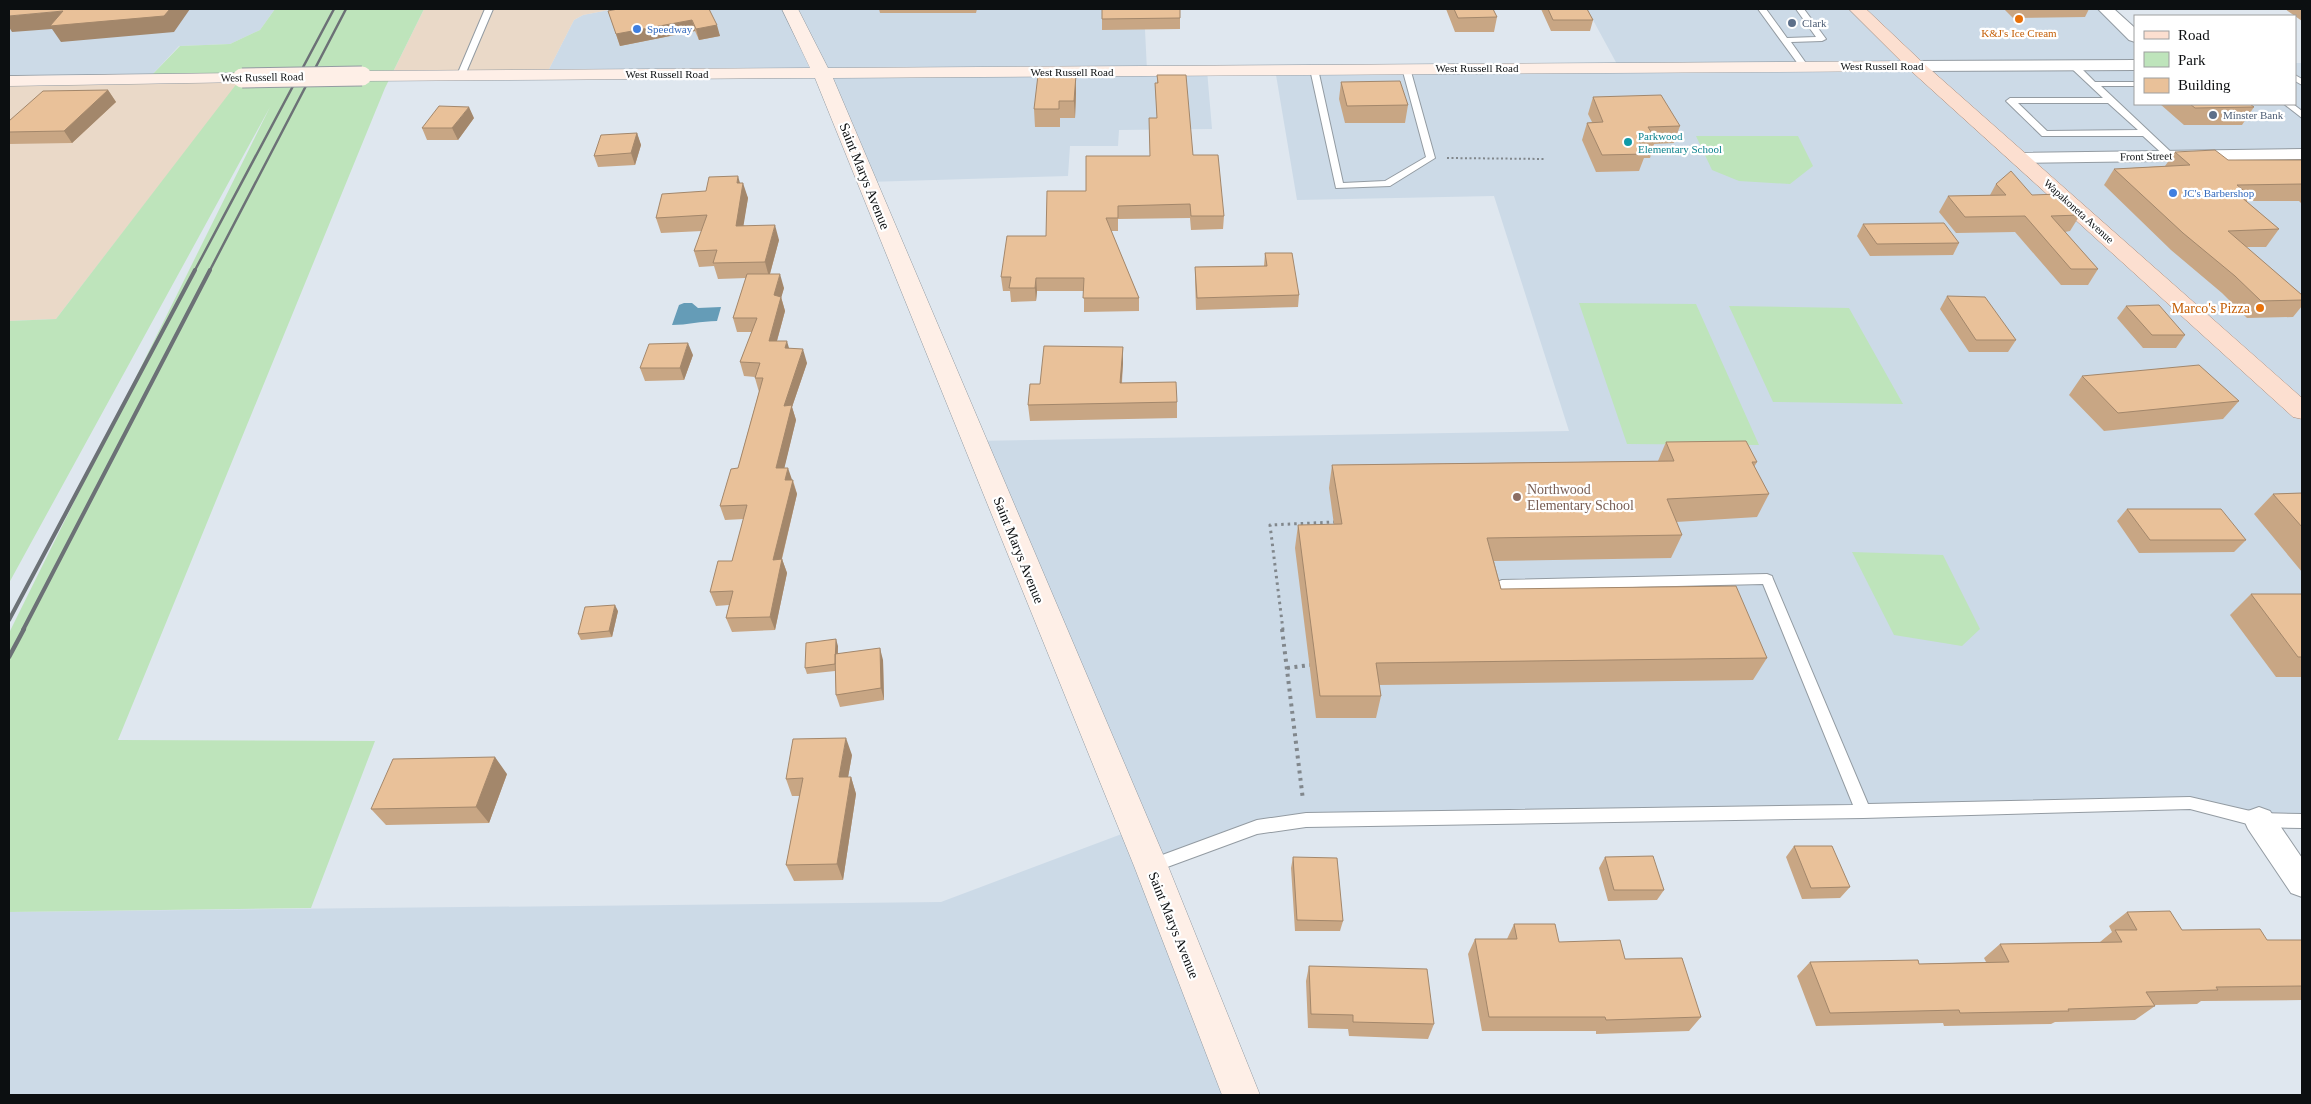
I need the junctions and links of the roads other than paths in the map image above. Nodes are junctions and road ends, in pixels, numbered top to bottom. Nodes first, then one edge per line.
1 (489, 9) edge
2 (790, 9) edge
3 (1762, 9) edge
4 (1800, 9) edge
5 (1857, 9) edge
6 (2105, 9) edge
7 (2134, 36) edge
8 (1784, 40) junction
9 (2073, 65) junction
10 (2134, 65) edge
11 (1804, 66) junction
12 (1916, 66) junction
13 (1406, 68) junction
14 (1314, 69) junction
15 (822, 73) junction
16 (461, 75) junction
17 (9, 81) edge
18 (2093, 84) junction
19 (2134, 84) edge
20 (2110, 100) junction
21 (2289, 105) edge
22 (2302, 115) edge
23 (2145, 133) junction
24 (2302, 154) edge
25 (2169, 155) junction
26 (2020, 158) junction
27 (2302, 411) edge
28 (1502, 585) edge
29 (1863, 811) junction
30 (2259, 820) junction
31 (2302, 821) edge
32 (1151, 866) junction
33 (2302, 883) edge
34 (1241, 1095) edge

1 - 16 lane
2 - 15 main road, Saint Marys Avenue
3 - 8 lane
4 - 8 lane
5 - 12 main road, Wapakoneta Avenue
6 - 7 street
8 - 11 lane
9 - 10 street, West Russell Road
9 - 12 street, West Russell Road
9 - 18 lane
11 - 12 main road, West Russell Road
11 - 13 main road, West Russell Road
12 - 26 main road, Wapakoneta Avenue
13 - 14 main road, West Russell Road
13 - 14 lane
14 - 15 main road, West Russell Road
15 - 16 main road, West Russell Road
15 - 32 main road, Saint Marys Avenue
16 - 17 main road, West Russell Road, bridge
18 - 19 lane
18 - 20 lane
20 - 23 lane
20 - 23 lane
21 - 22 lane
23 - 25 lane
24 - 25 street, Front Street
25 - 26 street, Front Street
26 - 27 main road, Wapakoneta Avenue
28 - 29 lane
29 - 30 lane
29 - 32 lane
30 - 31 lane
30 - 33 street
32 - 34 main road, Saint Marys Avenue

